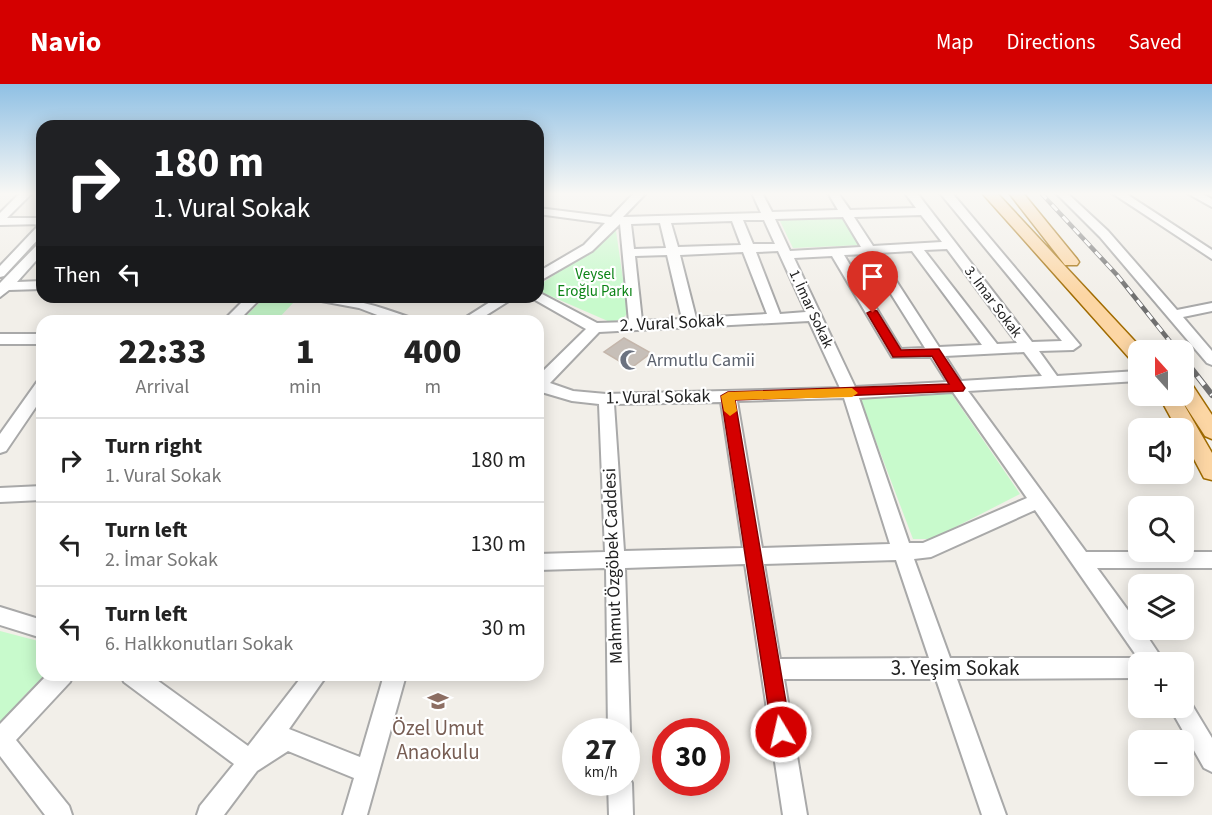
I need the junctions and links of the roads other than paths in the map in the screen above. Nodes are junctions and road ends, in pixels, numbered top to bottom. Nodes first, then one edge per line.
1 (613, 227) edge
2 (621, 227) edge
3 (666, 227) edge
4 (740, 227) edge
5 (773, 227) edge
6 (857, 227) edge
7 (936, 227) edge
8 (975, 227) edge
9 (1020, 227) edge
10 (1042, 227) edge
11 (1097, 227) edge
12 (1170, 227) edge
13 (36, 234) edge
14 (950, 245) junction
15 (915, 247) junction
16 (748, 248) junction
17 (871, 250) junction
18 (672, 251) junction
19 (784, 251) junction
20 (836, 252) junction
21 (36, 253) edge
22 (627, 253) junction
23 (1212, 255) edge
24 (0, 273) edge
25 (544, 274) edge
26 (36, 286) edge
27 (2, 289) edge
28 (544, 301) edge
29 (249, 303) edge
30 (352, 303) edge
31 (498, 303) edge
32 (1212, 308) edge
33 (236, 315) edge
34 (390, 315) edge
35 (477, 315) edge
36 (1174, 315) junction
37 (814, 316) junction
38 (775, 318) junction
39 (690, 322) junction
40 (636, 325) junction
41 (595, 328) junction
42 (0, 339) edge
43 (36, 339) edge
44 (1142, 340) edge
45 (1128, 345) edge
46 (1027, 347) junction
47 (993, 349) junction
48 (935, 352) junction
49 (1212, 360) edge
50 (1128, 377) edge
51 (544, 381) edge
52 (1054, 382) junction
53 (544, 388) edge
54 (958, 388) junction
55 (850, 393) junction
56 (36, 395) edge
57 (728, 396) junction
58 (606, 399) junction
59 (1194, 403) edge
60 (1175, 406) edge
61 (1212, 431) edge
62 (0, 447) edge
63 (1212, 472) edge
64 (36, 493) edge
65 (0, 495) edge
66 (1037, 501) junction
67 (902, 552) junction
68 (753, 555) junction
69 (615, 560) junction
70 (1083, 560) junction
71 (1212, 560) edge
72 (544, 562) edge
73 (0, 616) edge
74 (36, 627) edge
75 (1146, 652) edge
76 (942, 668) junction
77 (1128, 668) edge
78 (771, 669) junction
79 (56, 681) edge
80 (140, 681) edge
81 (312, 681) edge
82 (393, 681) edge
83 (619, 718) edge
84 (1187, 718) edge
85 (1, 740) edge
86 (1212, 760) edge
87 (251, 762) junction
88 (368, 772) junction
89 (620, 796) edge
90 (60, 815) edge
91 (209, 815) edge
92 (355, 815) edge
93 (621, 815) edge
94 (795, 815) edge
95 (994, 815) edge

1 - 25 street
2 - 22 street
3 - 18 street
4 - 16 street
5 - 19 street, 1. İmar Sokak
6 - 17 street
7 - 14 street, 3. İmar Sokak
8 - 46 street
9 - 45 main road
10 - 44 main road
11 - 36 street
12 - 23 street
13 - 24 street
14 - 15 street
14 - 46 street, 3. İmar Sokak
15 - 17 street
15 - 47 street
16 - 18 street
16 - 19 street
16 - 38 street
17 - 20 street
17 - 48 street
18 - 22 street
18 - 39 street
19 - 20 street
19 - 37 street, 1. İmar Sokak
20 - 48 street
21 - 27 street
22 - 40 street
26 - 27 street
28 - 41 street, 2. Vural Sokak
29 - 33 street
30 - 34 street
31 - 35 street
32 - 36 street
36 - 49 street
37 - 38 street, 2. Vural Sokak
37 - 55 street, 1. İmar Sokak
38 - 39 street, 2. Vural Sokak
39 - 40 street, 2. Vural Sokak
40 - 41 street, 2. Vural Sokak
41 - 51 street
42 - 43 street
46 - 47 street
46 - 52 street, 3. İmar Sokak
47 - 48 street
48 - 54 street
50 - 52 street, 1. Vural Sokak
52 - 54 street, 1. Vural Sokak
53 - 58 street, 1. Vural Sokak
54 - 55 street, 1. Vural Sokak
54 - 66 street
55 - 57 street, 1. Vural Sokak
55 - 67 street, 1. İmar Sokak
56 - 62 street
57 - 58 street, 1. Vural Sokak
57 - 68 street
58 - 69 street, Mahmut Özgöbek Caddesi
59 - 61 main road
60 - 63 main road
64 - 65 street
66 - 67 street
66 - 70 street
67 - 68 street
67 - 76 street, 1. İmar Sokak
68 - 69 street
68 - 78 street
69 - 72 street
69 - 83 street, Mahmut Özgöbek Caddesi
70 - 71 street
70 - 75 street
73 - 74 street
76 - 77 street, 3. Yeşim Sokak
76 - 78 street, 3. Yeşim Sokak
76 - 95 street, 1. İmar Sokak
78 - 94 street
79 - 85 street
80 - 87 street
81 - 87 street
82 - 88 street
84 - 86 street
85 - 90 street
87 - 88 street
87 - 91 street
88 - 92 street
89 - 93 street

